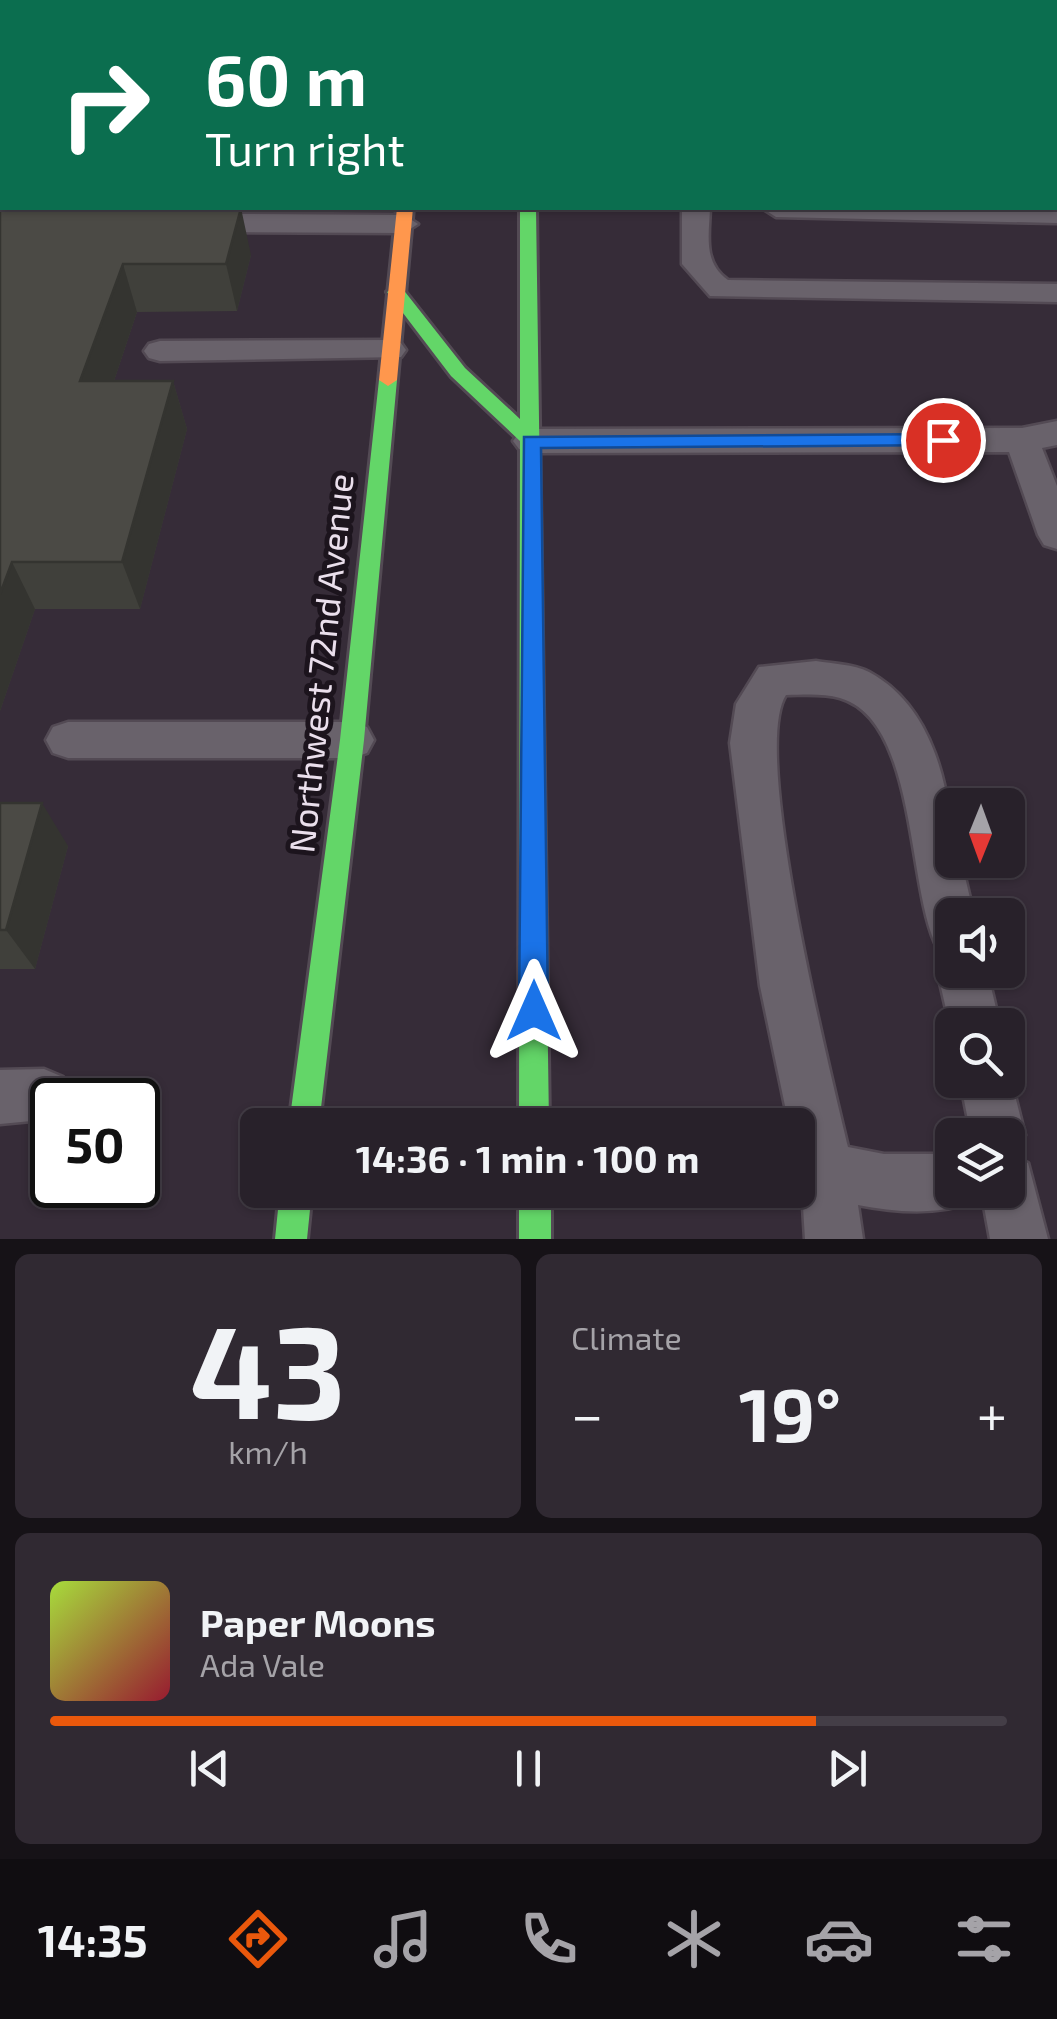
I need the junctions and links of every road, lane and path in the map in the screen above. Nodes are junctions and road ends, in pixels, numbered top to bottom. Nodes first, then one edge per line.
1 (228, 210) edge
2 (528, 210) edge
3 (696, 210) edge
4 (870, 210) edge
5 (1057, 214) edge
6 (404, 216) edge
7 (396, 292) junction
8 (1057, 293) edge
9 (160, 350) dead end
10 (390, 350) junction
11 (1040, 436) edge
12 (531, 441) junction
13 (1057, 450) edge
14 (1057, 535) edge
15 (68, 740) dead end
16 (352, 740) junction
17 (946, 898) edge
18 (306, 1108) edge
19 (534, 1108) edge
20 (826, 1171) junction
21 (935, 1182) edge
22 (294, 1208) edge
23 (535, 1208) edge
24 (1013, 1208) edge
25 (290, 1239) edge
26 (535, 1239) edge
27 (834, 1239) edge
28 (1019, 1239) edge

1 - 6 lane
2 - 12 main road
3 - 8 lane
4 - 5 lane
6 - 7 main road, Northwest 72nd Avenue
7 - 10 main road, Northwest 72nd Avenue
7 - 12 main road
9 - 10 lane
10 - 16 main road, Northwest 72nd Avenue
11 - 12 lane
11 - 13 lane
11 - 14 lane
12 - 19 main road
15 - 16 lane
16 - 18 main road, Northwest 72nd Avenue
17 - 20 lane
20 - 21 lane
20 - 27 lane
22 - 25 main road
23 - 26 main road
24 - 28 lane

